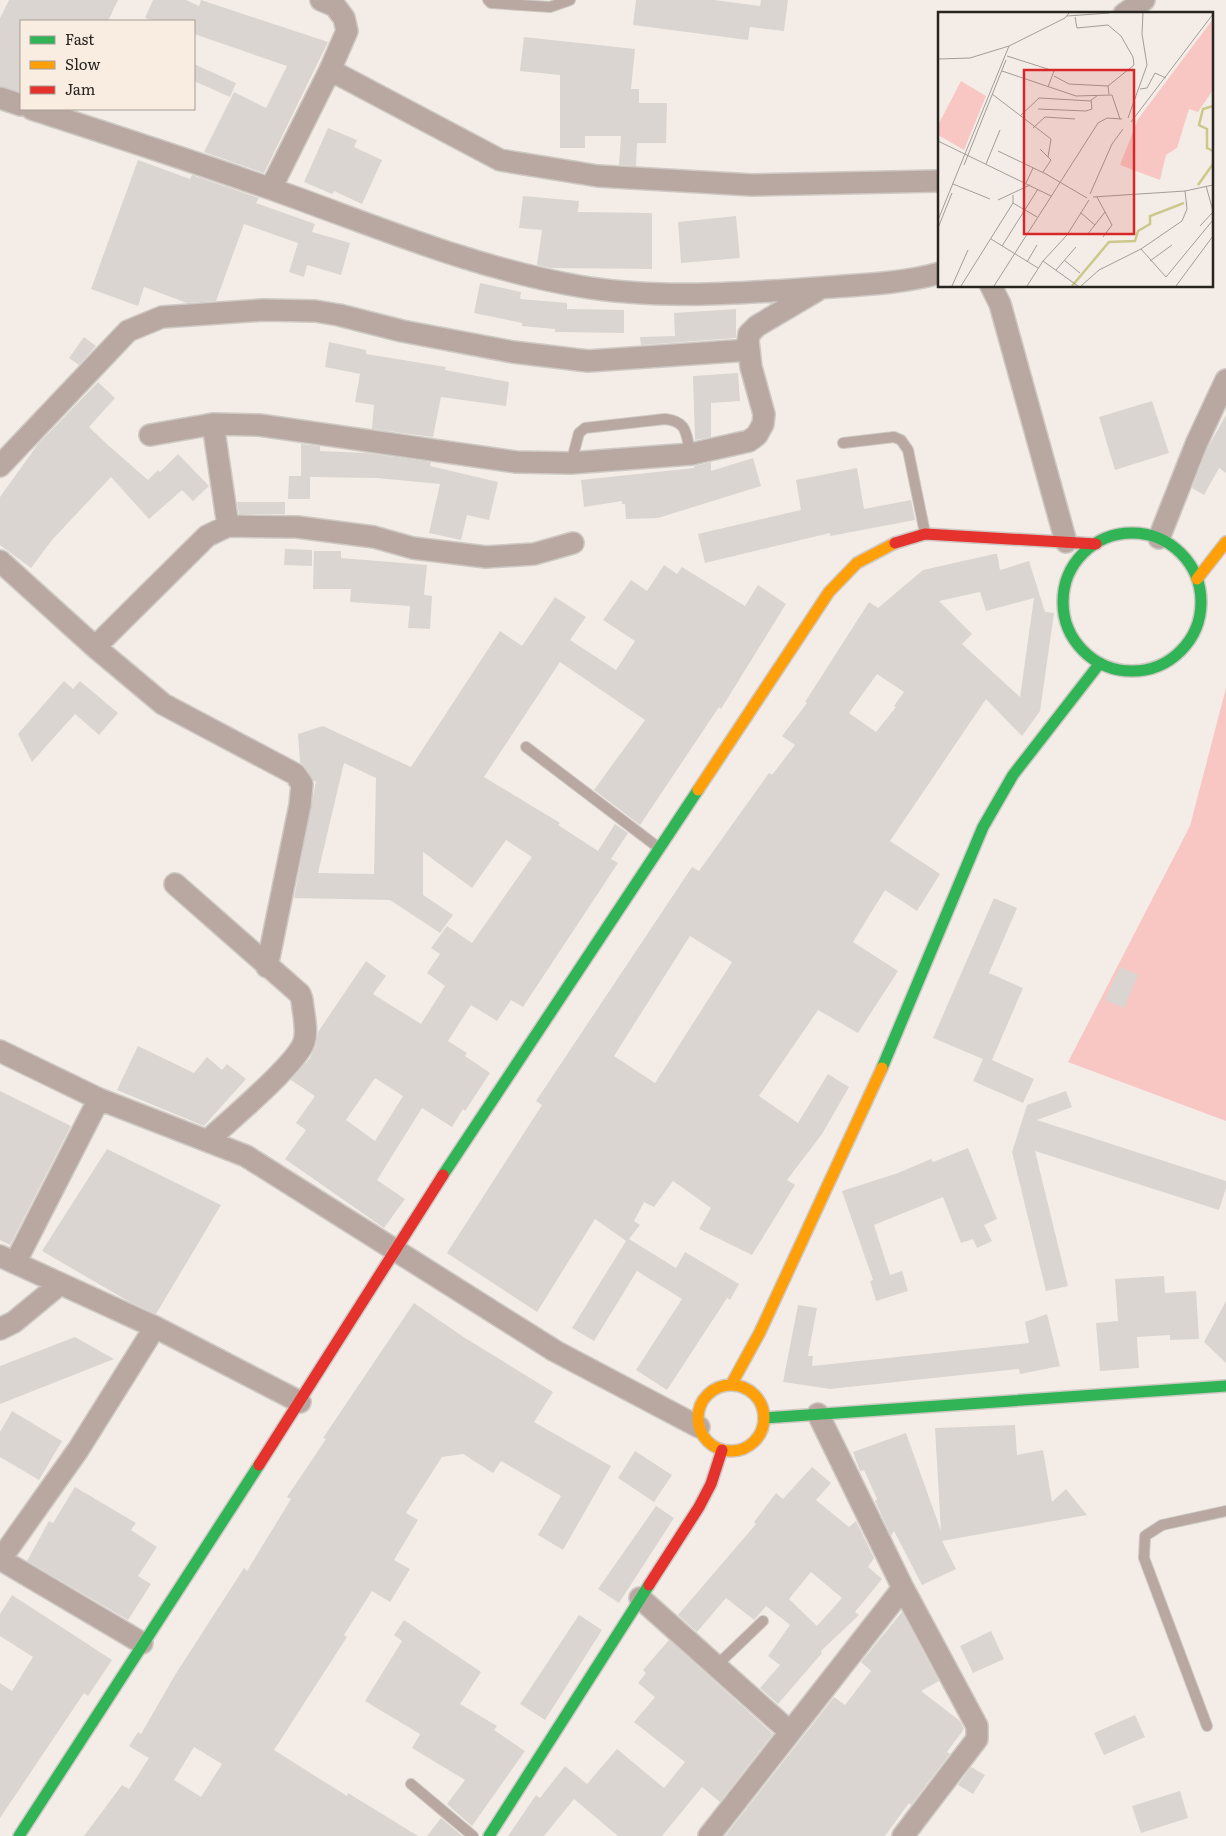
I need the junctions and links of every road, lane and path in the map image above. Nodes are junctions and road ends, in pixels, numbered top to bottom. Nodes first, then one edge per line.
1 (321, 0) edge
2 (488, 0) edge
3 (570, 0) edge
4 (1144, 0) edge
5 (1127, 12) edge
6 (330, 70) junction
7 (0, 98) edge
8 (20, 105) edge
9 (35, 110) edge
10 (938, 186) edge
11 (271, 188) junction
12 (938, 274) edge
13 (823, 287) junction
14 (992, 288) edge
15 (749, 350) junction
16 (1226, 380) edge
17 (213, 424) junction
18 (150, 435) dead end
19 (843, 443) dead end
20 (691, 454) junction
21 (571, 463) junction
22 (0, 466) edge
23 (228, 526) junction
24 (925, 534) junction
25 (1159, 538) junction
26 (1066, 542) junction
27 (1226, 542) edge
28 (573, 543) dead end
29 (1096, 544) junction
30 (0, 561) edge
31 (1198, 579) junction
32 (95, 647) junction
33 (1100, 663) junction
34 (526, 747) dead end
35 (659, 848) junction
36 (175, 884) dead end
37 (267, 967) junction
38 (0, 1051) edge
39 (99, 1099) junction
40 (208, 1141) junction
41 (395, 1248) junction
42 (7, 1260) edge
43 (60, 1284) junction
44 (155, 1327) junction
45 (0, 1329) edge
46 (731, 1385) junction
47 (1226, 1386) edge
48 (300, 1402) junction
49 (818, 1414) junction
50 (764, 1418) junction
51 (699, 1427) junction
52 (722, 1450) junction
53 (1226, 1511) edge
54 (0, 1560) edge
55 (903, 1588) junction
56 (640, 1598) junction
57 (763, 1621) dead end
58 (142, 1643) junction
59 (715, 1667) junction
60 (1207, 1726) dead end
61 (790, 1732) junction
62 (411, 1784) dead end
63 (19, 1836) edge
64 (473, 1836) edge
65 (489, 1836) edge
66 (709, 1836) edge
67 (903, 1836) edge

1 - 6 street
2 - 3 lane
4 - 5 street
6 - 10 street
6 - 11 street
7 - 8 street
9 - 11 street
11 - 13 street
12 - 13 street
13 - 15 street
14 - 26 street
15 - 20 street
15 - 22 street
16 - 25 street
17 - 18 street
17 - 21 street
17 - 23 street
19 - 24 lane
20 - 21 street
20 - 21 lane
23 - 28 street
23 - 32 street
24 - 26 main road
24 - 35 main road
25 - 29 main road
25 - 31 main road
26 - 29 main road
27 - 31 main road
29 - 33 main road
30 - 32 street
31 - 33 main road
32 - 37 street
33 - 46 main road
34 - 35 lane
35 - 41 main road
36 - 37 street
37 - 40 street
38 - 39 street
39 - 40 street
39 - 42 street
40 - 41 street
41 - 48 main road
41 - 51 street
42 - 43 street
43 - 44 street
43 - 45 street
44 - 48 street
44 - 54 street
46 - 50 main road
46 - 51 main road
47 - 49 main road
48 - 58 main road
49 - 50 main road
49 - 55 street
50 - 52 main road
51 - 52 main road
52 - 56 main road
53 - 60 lane
54 - 58 street
55 - 61 street
55 - 67 street
56 - 59 street
56 - 65 main road
57 - 59 lane
58 - 63 main road
59 - 61 street
61 - 66 street
62 - 64 lane

